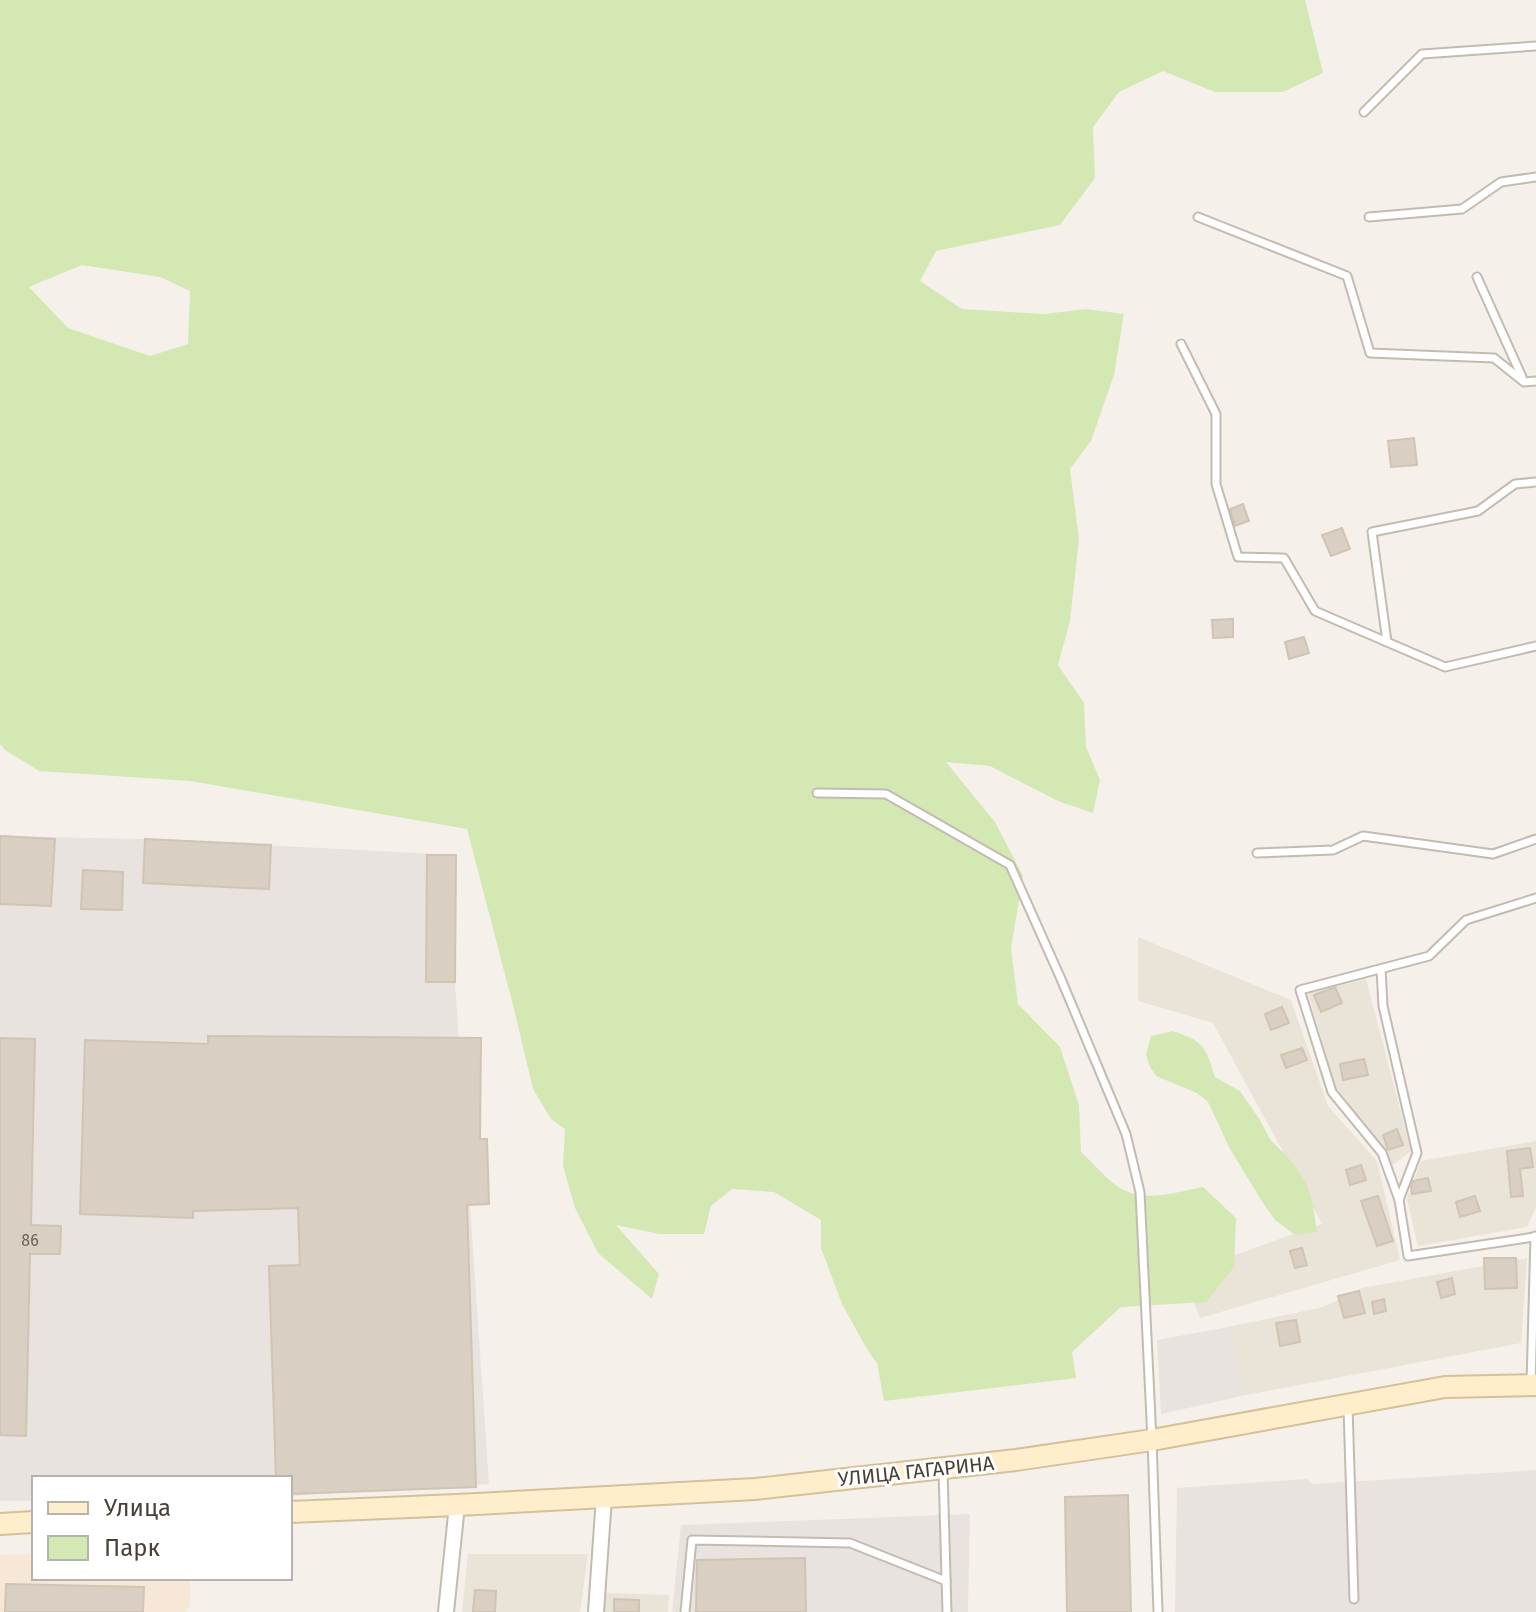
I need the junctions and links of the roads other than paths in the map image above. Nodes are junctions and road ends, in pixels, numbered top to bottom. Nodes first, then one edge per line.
1 (1536, 46) edge
2 (1364, 112) dead end
3 (1536, 177) edge
4 (1198, 217) dead end
5 (1369, 217) dead end
6 (1477, 277) dead end
7 (1181, 344) dead end
8 (1536, 381) edge
9 (1524, 382) junction
10 (1536, 482) edge
11 (1387, 642) junction
12 (1536, 646) edge
13 (817, 793) dead end
14 (1536, 839) edge
15 (1257, 853) dead end
16 (1536, 898) edge
17 (1381, 969) junction
18 (1399, 1200) junction
19 (1535, 1236) edge
20 (1533, 1385) edge
21 (1348, 1405) junction
22 (1152, 1440) junction
23 (943, 1468) junction
24 (604, 1497) junction
25 (457, 1505) junction
26 (292, 1512) edge
27 (32, 1522) edge
28 (0, 1524) edge
29 (946, 1581) junction
30 (1354, 1599) dead end
31 (446, 1612) edge
32 (596, 1612) edge
33 (685, 1612) edge
34 (947, 1612) edge
35 (1158, 1612) edge

1 - 2 lane
3 - 5 lane
4 - 9 lane
6 - 9 lane
7 - 11 lane
8 - 9 lane
10 - 11 lane
11 - 12 lane
13 - 22 lane
14 - 15 lane
16 - 17 lane
17 - 18 lane
17 - 18 lane
18 - 19 lane
19 - 20 lane
20 - 21 street, УЛИЦА ГАГАРИНА
21 - 22 street, УЛИЦА ГАГАРИНА
21 - 30 lane
22 - 23 street, УЛИЦА ГАГАРИНА
22 - 35 lane
23 - 24 street, УЛИЦА ГАГАРИНА
23 - 29 lane
24 - 25 street, УЛИЦА ГАГАРИНА
24 - 32 street
25 - 26 street, УЛИЦА ГАГАРИНА
25 - 31 street
27 - 28 street
29 - 33 lane
29 - 34 lane

